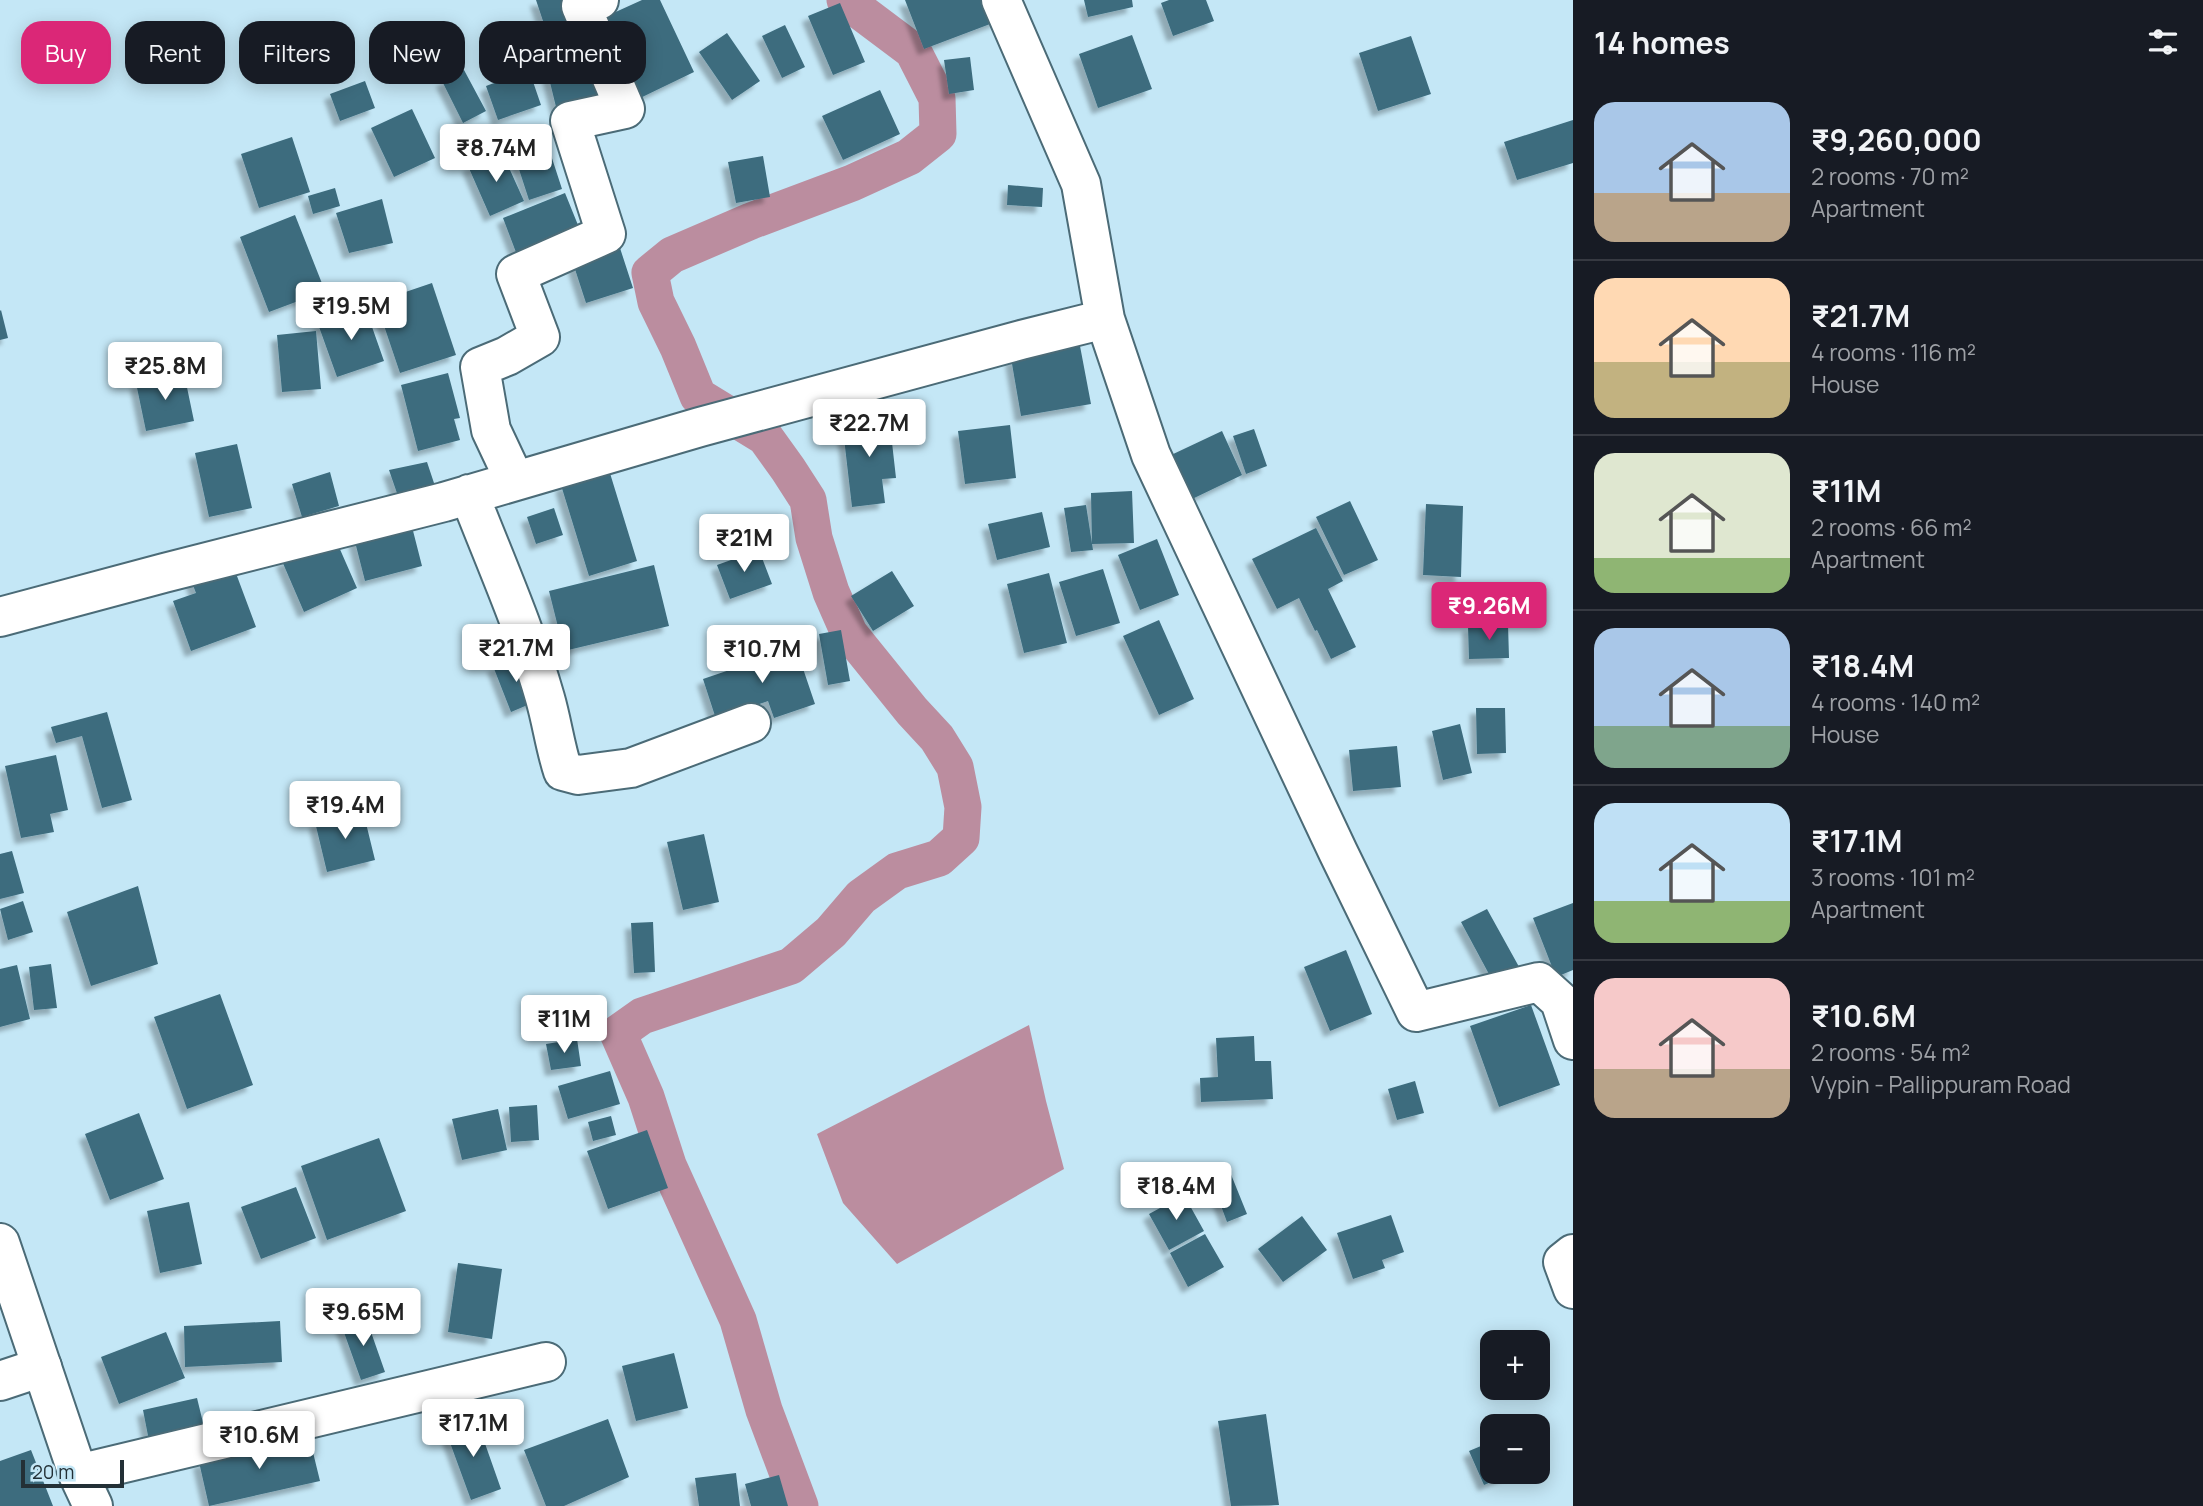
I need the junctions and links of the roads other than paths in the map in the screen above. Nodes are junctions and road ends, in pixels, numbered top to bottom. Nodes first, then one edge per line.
1 (599, 0) edge
2 (1001, 0) edge
3 (1105, 319) junction
4 (515, 481) junction
5 (469, 494) junction
6 (0, 617) edge
7 (751, 723) dead end
8 (1573, 1040) edge
9 (0, 1243) edge
10 (1573, 1254) edge
11 (1573, 1289) edge
12 (546, 1362) dead end
13 (42, 1367) junction
14 (0, 1381) edge
15 (85, 1490) edge

1 - 4 street
2 - 3 street
3 - 4 street
3 - 8 street
4 - 5 street
5 - 6 street
5 - 7 street
9 - 13 street
10 - 11 street
12 - 15 street
13 - 14 street
13 - 15 street

